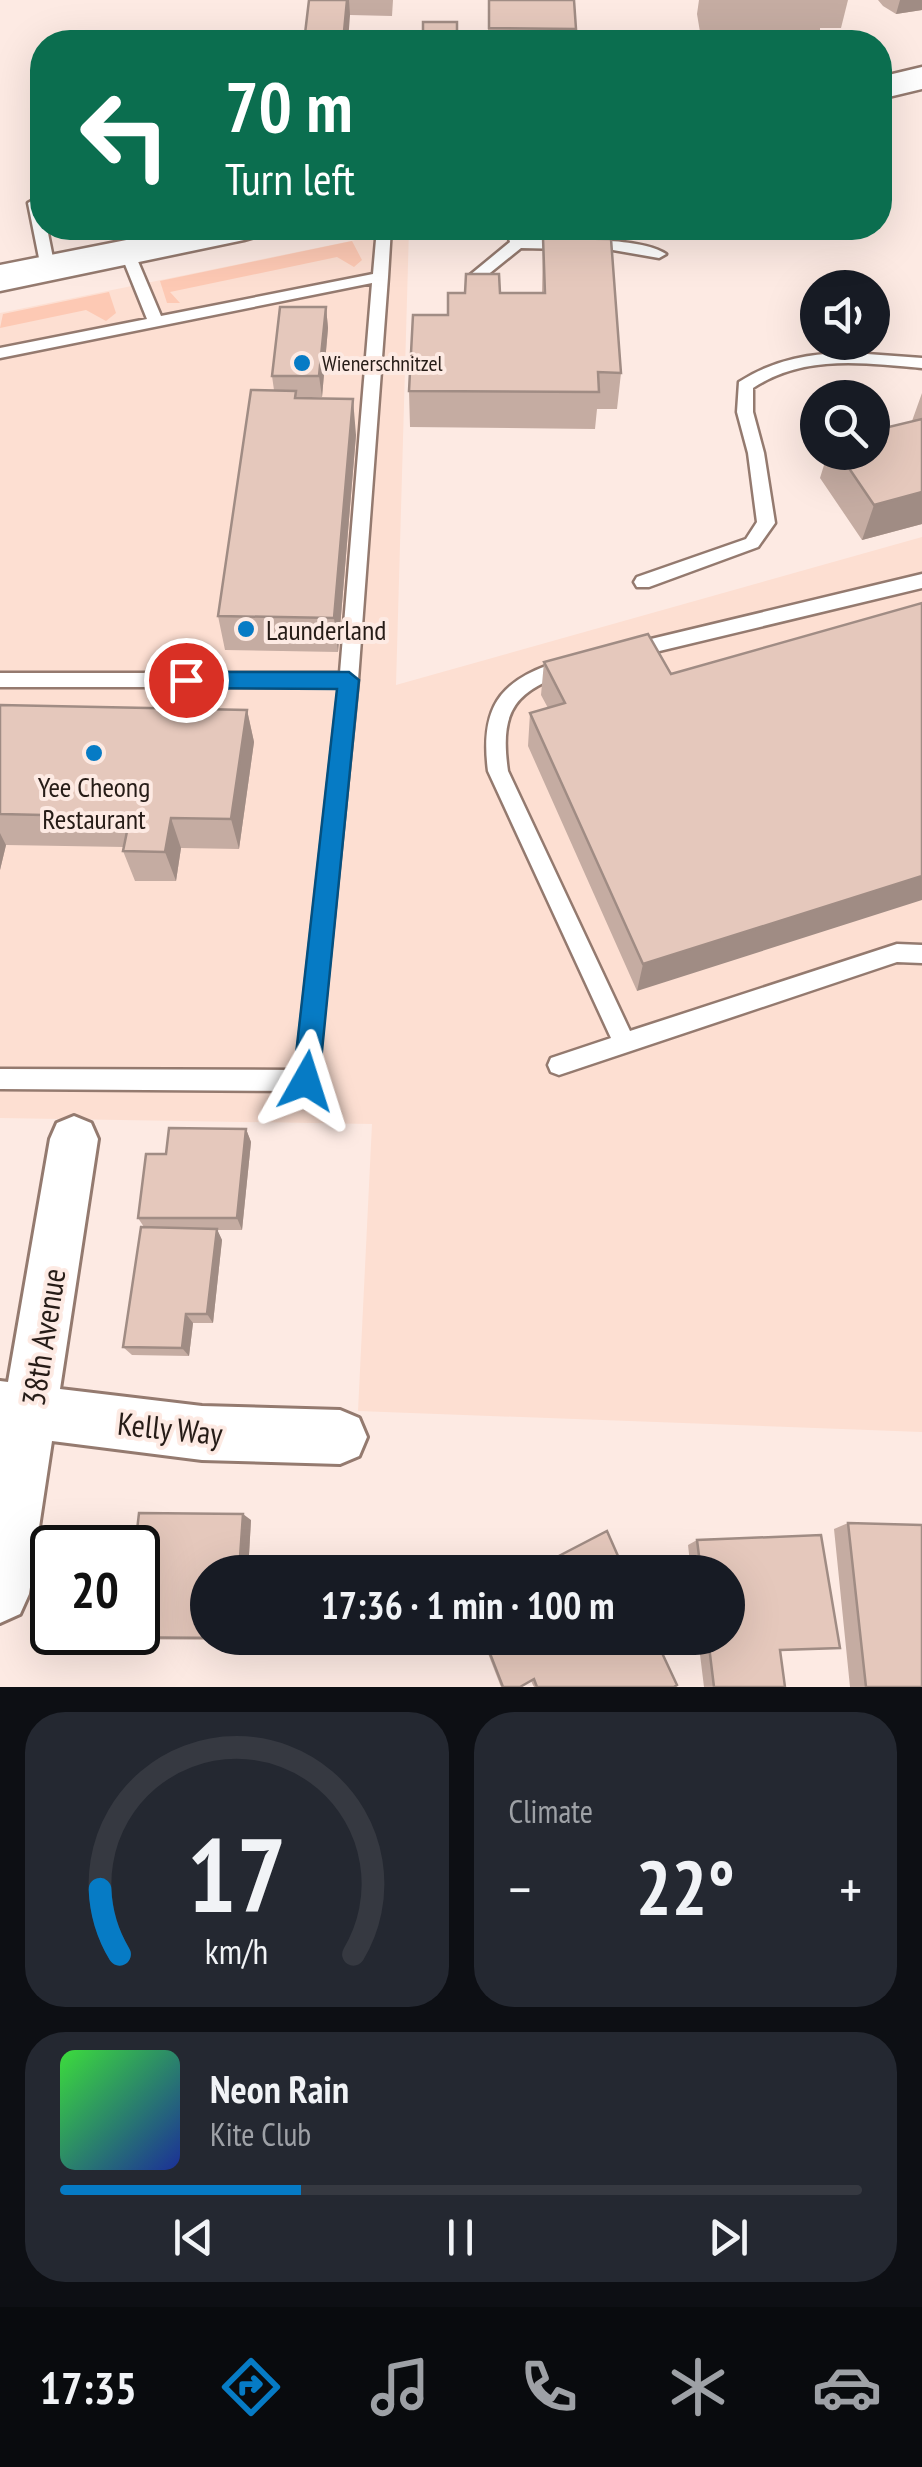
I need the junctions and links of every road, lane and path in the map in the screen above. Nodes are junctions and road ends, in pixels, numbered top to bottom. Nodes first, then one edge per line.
1 (922, 78) edge
2 (892, 85) edge
3 (922, 106) edge
4 (892, 112) edge
5 (42, 240) edge
6 (186, 240) edge
7 (384, 240) edge
8 (511, 240) edge
9 (560, 240) edge
10 (127, 252) junction
11 (659, 254) dead end
12 (48, 268) junction
13 (382, 277) junction
14 (0, 278) edge
15 (475, 278) edge
16 (156, 322) junction
17 (0, 352) edge
18 (922, 363) edge
19 (922, 581) edge
20 (643, 582) dead end
21 (0, 680) edge
22 (349, 680) junction
23 (922, 954) edge
24 (624, 1044) junction
25 (559, 1065) dead end
26 (0, 1079) edge
27 (74, 1139) dead end
28 (16, 1410) edge
29 (340, 1437) dead end
30 (0, 1594) edge

1 - 2 main road
3 - 4 main road
5 - 12 lane
6 - 10 main road
7 - 13 lane
8 - 15 lane
9 - 11 lane
10 - 12 main road
10 - 16 lane
12 - 14 main road
13 - 16 lane
13 - 22 lane
16 - 17 lane
18 - 20 lane
19 - 24 lane
21 - 22 lane
22 - 26 lane
23 - 24 lane
24 - 25 lane
27 - 28 street, 38th Avenue
28 - 29 street, Kelly Way
28 - 30 street, 38th Avenue

